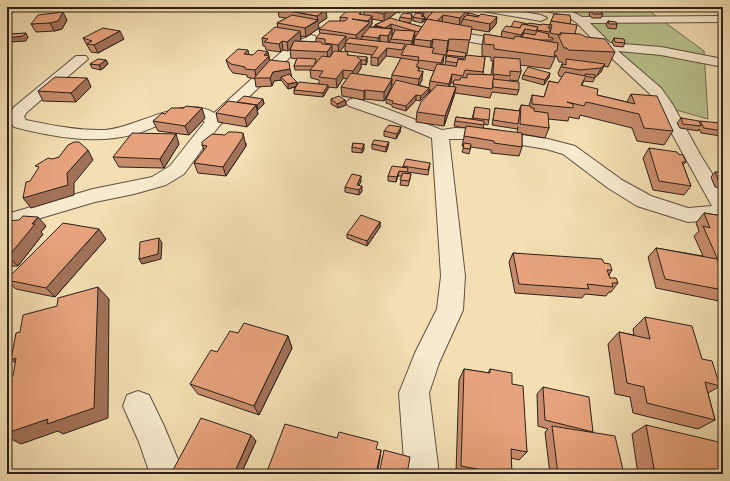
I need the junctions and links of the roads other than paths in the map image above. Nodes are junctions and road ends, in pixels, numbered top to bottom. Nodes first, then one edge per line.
1 (476, 7) edge
2 (669, 7) edge
3 (542, 12) edge
4 (723, 19) edge
5 (580, 20) junction
6 (688, 20) junction
7 (463, 37) edge
8 (311, 40) edge
9 (526, 46) edge
10 (606, 46) junction
11 (590, 47) edge
12 (81, 59) dead end
13 (723, 63) edge
14 (354, 103) dead end
15 (212, 124) junction
16 (440, 135) junction
17 (723, 208) edge
18 (7, 221) edge
19 (138, 406) dead end
20 (167, 474) edge
21 (422, 474) edge

1 - 3 street
2 - 6 street
3 - 5 street
4 - 6 street
5 - 6 street
5 - 10 street
7 - 9 street
8 - 15 street
10 - 11 street
10 - 13 street
10 - 17 street
12 - 15 street
14 - 16 street
15 - 18 street
16 - 17 street
16 - 21 street
19 - 20 street

